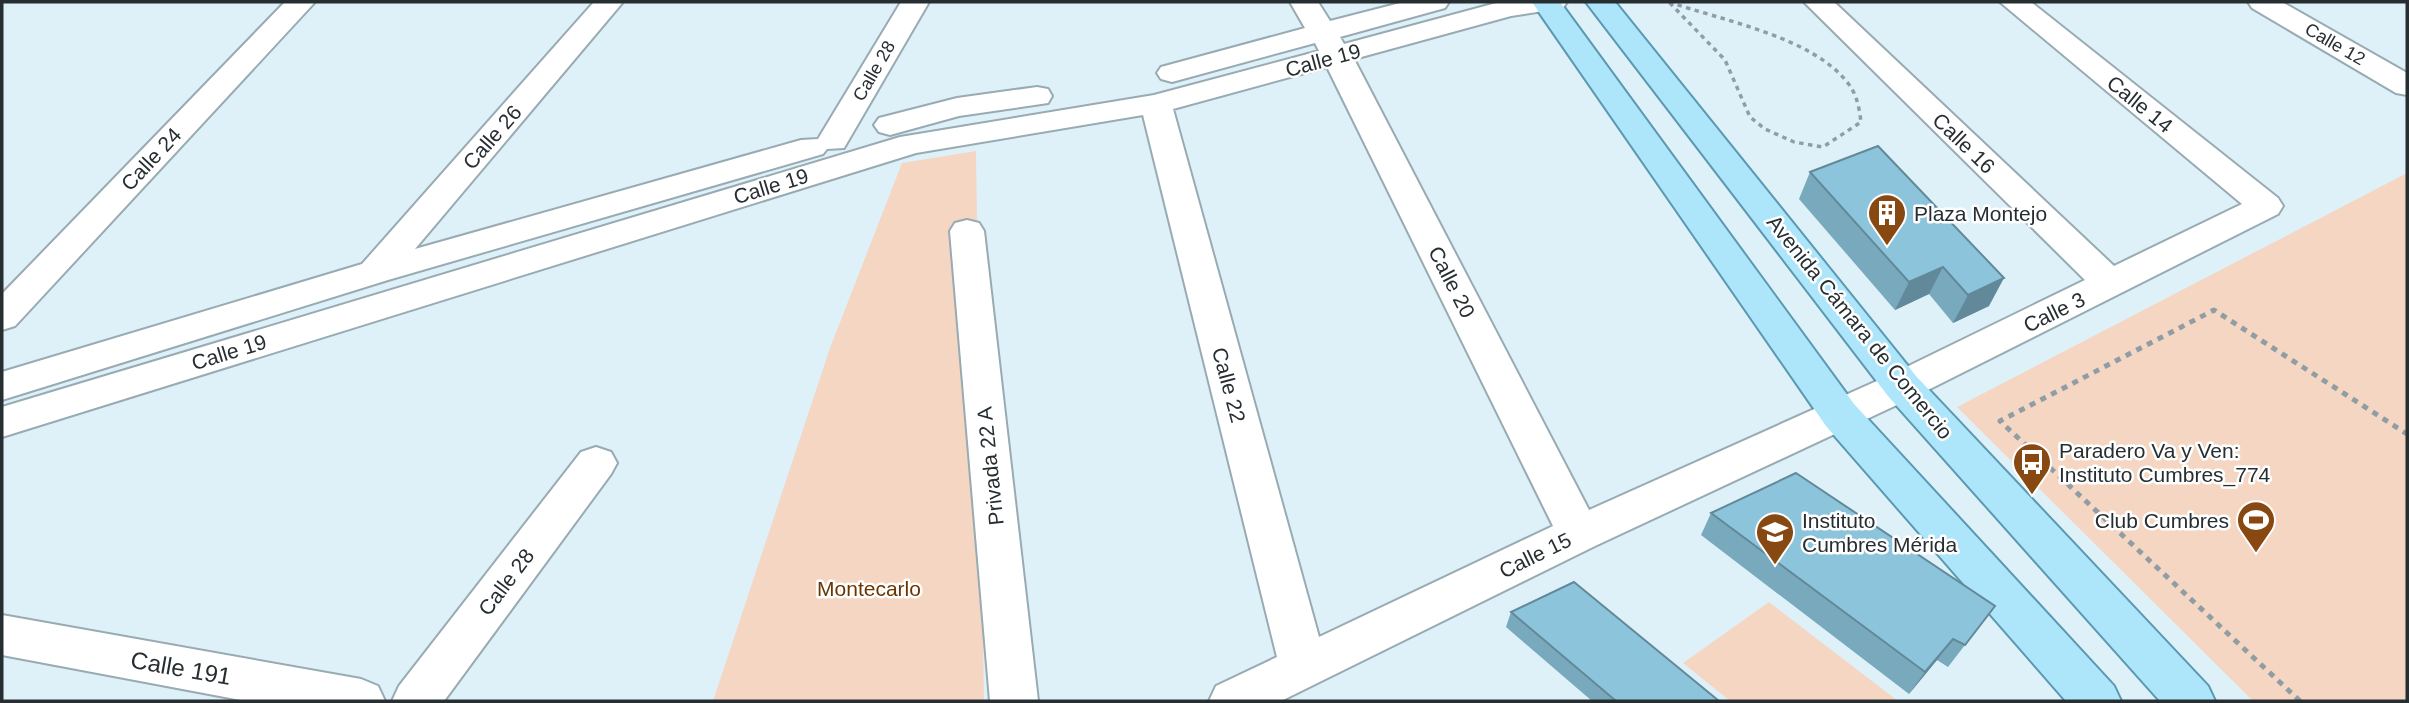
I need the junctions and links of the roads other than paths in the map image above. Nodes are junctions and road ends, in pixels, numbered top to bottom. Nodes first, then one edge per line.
1 (301, 2) edge
2 (609, 2) edge
3 (915, 2) edge
4 (1436, 2) edge
5 (1549, 2) edge
6 (1600, 2) edge
7 (1818, 2) edge
8 (2014, 2) edge
9 (2262, 2) edge
10 (1321, 30) edge
11 (2407, 86) edge
12 (1156, 104) junction
13 (834, 141) junction
14 (2266, 206) joint
15 (967, 231) dead end
16 (375, 272) junction
17 (2111, 284) junction
18 (2, 317) edge
19 (118, 368) junction
20 (2, 386) edge
21 (1902, 386) junction
22 (1840, 415) junction
23 (2, 422) edge
24 (596, 463) dead end
25 (1579, 534) junction
26 (2, 635) edge
27 (1303, 667) junction
28 (361, 701) edge
29 (416, 701) edge
30 (1014, 701) edge
31 (1233, 701) edge
32 (2097, 701) edge
33 (2191, 701) edge

1 - 18 street, Calle 24
2 - 16 street, Calle 26
3 - 13 street, Calle 28
4 - 10 street, Calle 19
5 - 10 street, Calle 19
5 - 22 main road
6 - 21 main road, Avenida Cámara de Comercio
7 - 17 street, Calle 16
8 - 14 street, Calle 14
9 - 11 street, Calle 12
10 - 12 street, Calle 19
10 - 13 street, Calle 19
10 - 25 street, Calle 20
12 - 19 street, Calle 19
12 - 27 street, Calle 22
13 - 16 street, Calle 19
14 - 17 street, Calle 3
15 - 30 street, Privada 22 A
16 - 19 street, Calle 19
17 - 21 street, Calle 3
19 - 20 street, Calle 19
19 - 23 street, Calle 19
21 - 22 street, Calle 3
21 - 33 main road, Avenida Cámara de Comercio
22 - 25 street, Calle 15
22 - 32 main road
24 - 29 street, Calle 28
25 - 27 street, Calle 15
26 - 28 street, Calle 191
27 - 31 street, Calle 15

